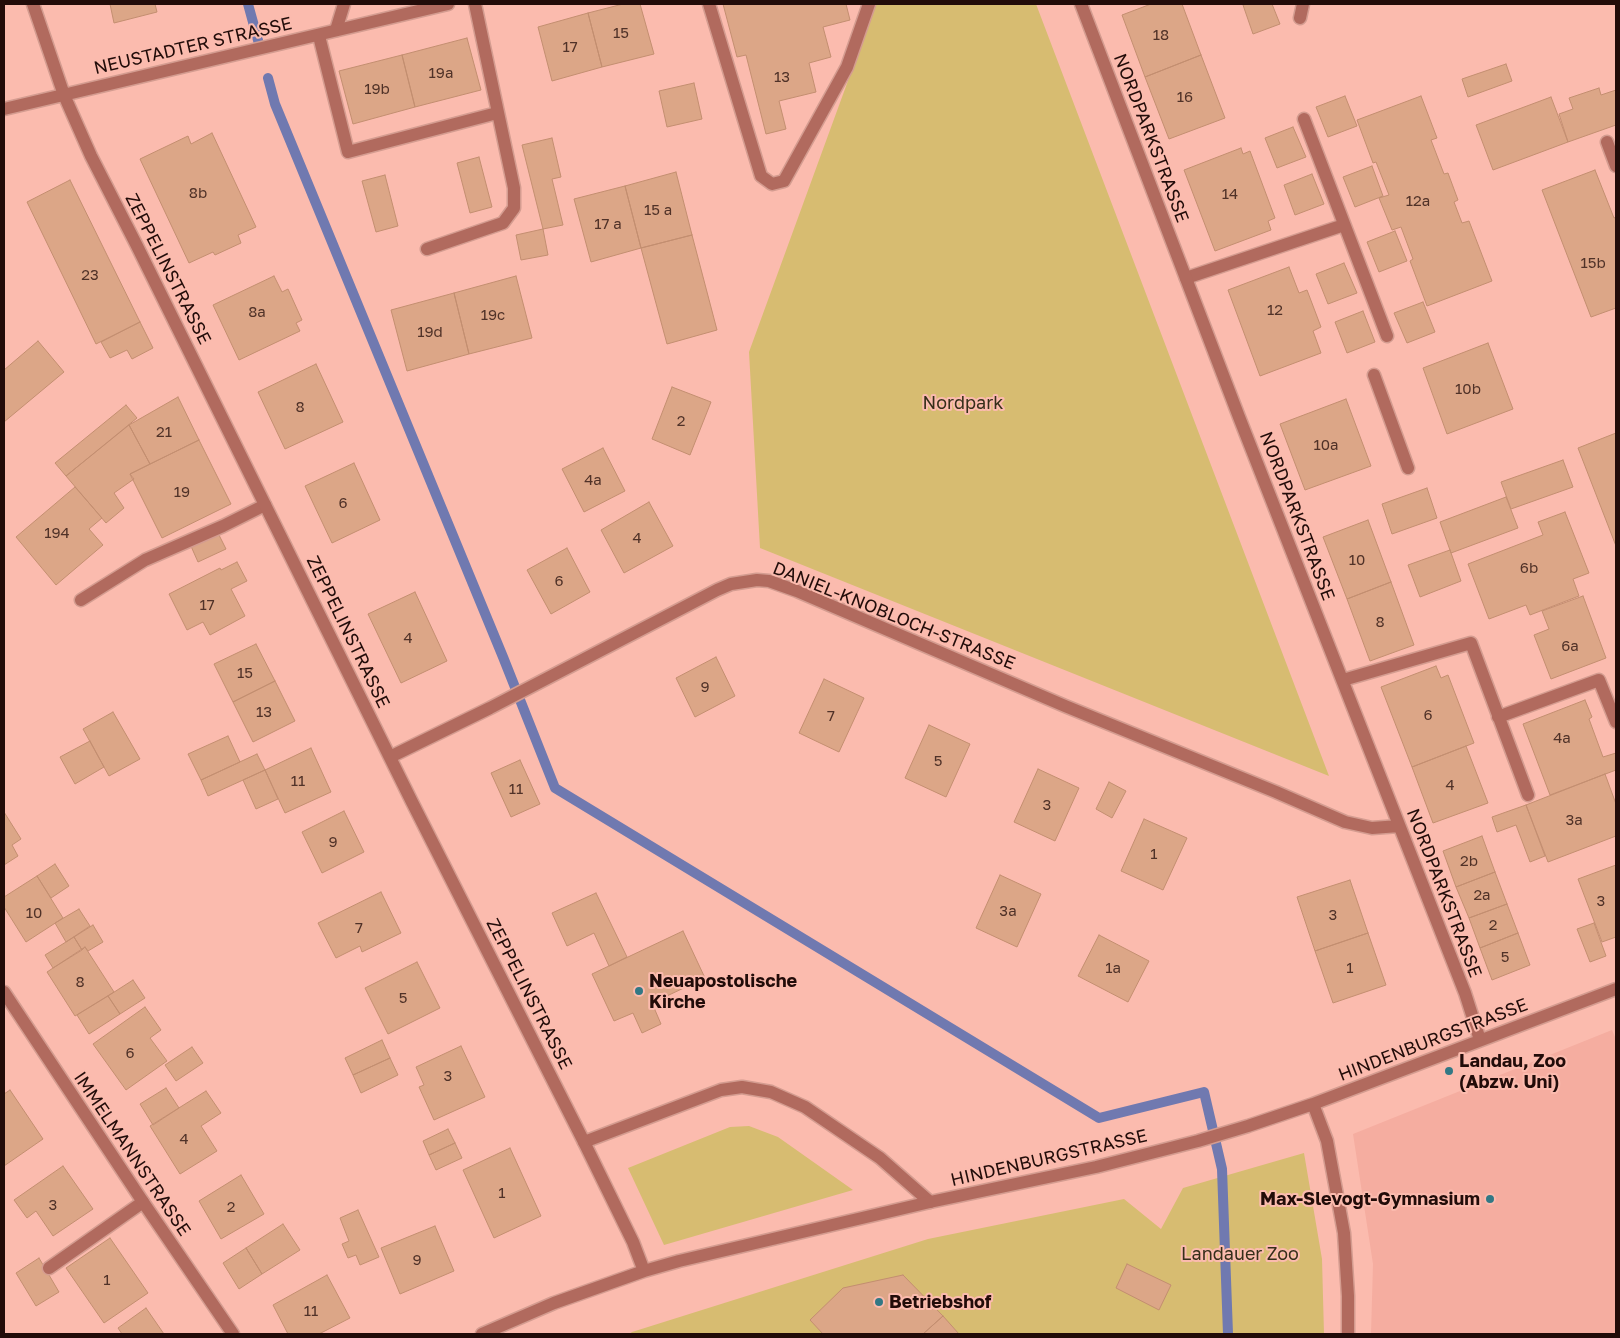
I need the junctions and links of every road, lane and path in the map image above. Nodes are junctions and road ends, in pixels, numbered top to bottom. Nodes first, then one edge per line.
1 (33, 4) edge
2 (344, 4) edge
3 (448, 4) edge
4 (475, 4) edge
5 (709, 4) edge
6 (869, 4) edge
7 (1081, 4) edge
8 (1303, 4) edge
9 (1300, 18) dead end
10 (336, 30) junction
11 (319, 36) dead end
12 (64, 95) junction
13 (4, 109) edge
14 (497, 113) junction
15 (1304, 119) dead end
16 (1607, 142) dead end
17 (1616, 166) edge
18 (1344, 225) junction
19 (427, 249) dead end
20 (1186, 278) junction
21 (1387, 336) dead end
22 (1374, 375) dead end
23 (1408, 468) dead end
24 (265, 505) junction
25 (81, 600) dead end
26 (1343, 680) junction
27 (1498, 717) junction
28 (1616, 722) edge
29 (390, 757) junction
30 (1528, 795) dead end
31 (1399, 826) junction
32 (1616, 989) edge
33 (4, 992) edge
34 (1480, 1040) junction
35 (1313, 1104) junction
36 (584, 1142) junction
37 (142, 1202) junction
38 (930, 1202) junction
39 (49, 1268) dead end
40 (644, 1271) junction
41 (500, 1330) edge
42 (233, 1334) edge
43 (482, 1334) edge
44 (1348, 1334) edge

1 - 12 street, ZEPPELINSTRASSE
2 - 10 street
3 - 10 street, NEUSTADTER STRASSE
4 - 14 street
5 - 6 street
7 - 20 street, NORDPARKSTRASSE
8 - 9 street
10 - 12 street, NEUSTADTER STRASSE
11 - 14 street
12 - 13 street, NEUSTADTER STRASSE
12 - 24 street, ZEPPELINSTRASSE
14 - 19 street
15 - 18 street
16 - 17 street
18 - 20 street
18 - 21 street
20 - 26 street, NORDPARKSTRASSE
22 - 23 street
24 - 25 street
24 - 29 street, ZEPPELINSTRASSE
26 - 27 street
26 - 31 street, NORDPARKSTRASSE
27 - 28 street
27 - 30 street
29 - 31 street, DANIEL-KNOBLOCH-STRASSE
29 - 36 street, ZEPPELINSTRASSE
31 - 34 street, NORDPARKSTRASSE
32 - 34 street, HINDENBURGSTRASSE
33 - 37 street, IMMELMANNSTRASSE
34 - 35 street, HINDENBURGSTRASSE
35 - 38 street, HINDENBURGSTRASSE
35 - 44 street
36 - 38 street
36 - 40 street, ZEPPELINSTRASSE
37 - 39 street
37 - 42 street, IMMELMANNSTRASSE
38 - 40 street, HINDENBURGSTRASSE
40 - 41 street, HINDENBURGSTRASSE
41 - 43 street, HINDENBURGSTRASSE

